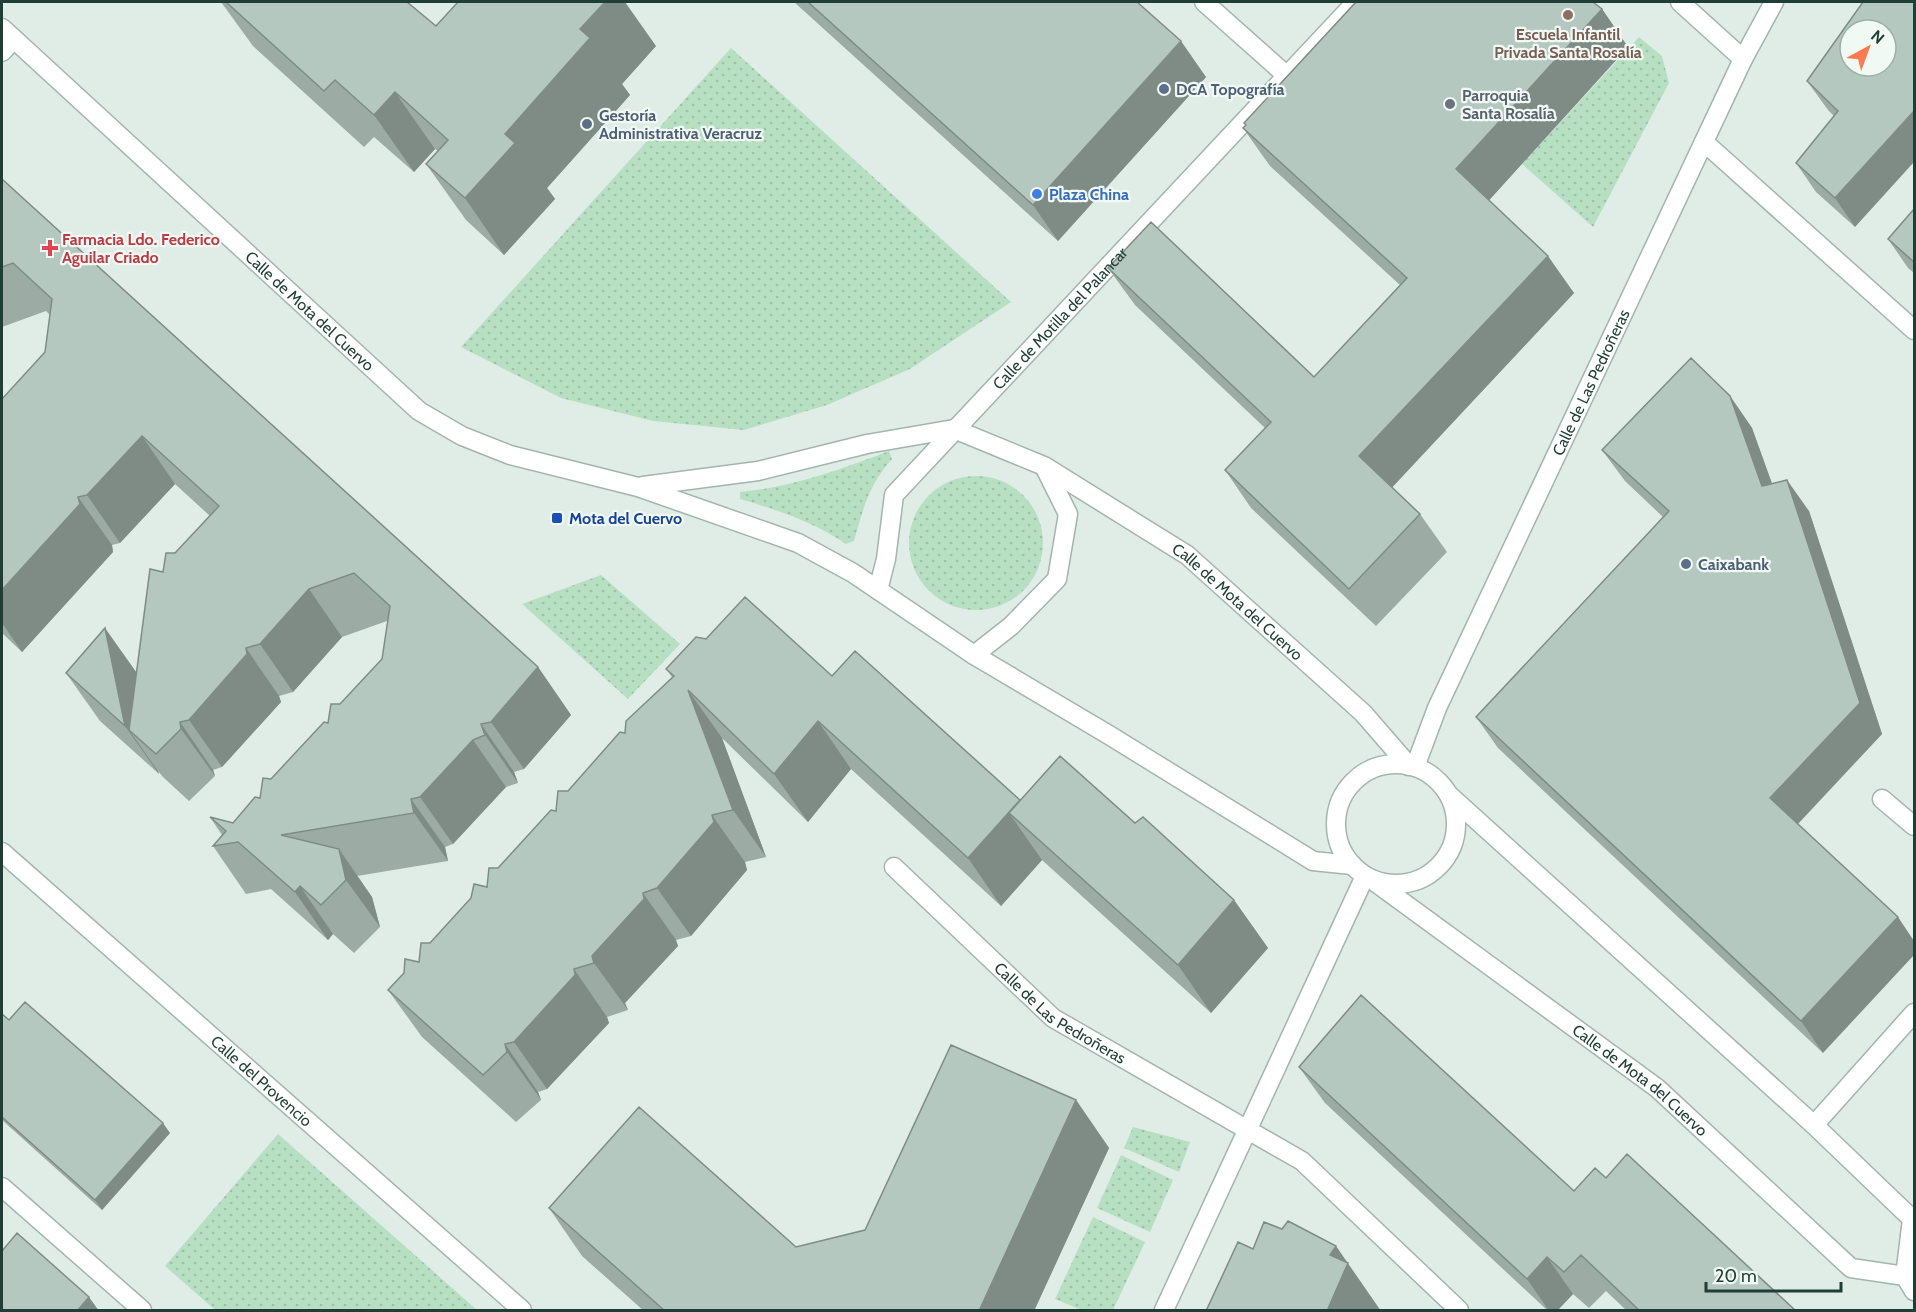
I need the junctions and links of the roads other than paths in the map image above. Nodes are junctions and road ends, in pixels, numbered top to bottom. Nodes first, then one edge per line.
1 (1204, 2) edge
2 (1356, 2) edge
3 (1680, 2) edge
4 (1774, 2) edge
5 (6, 40) edge
6 (1743, 59) junction
7 (1286, 75) junction
8 (1704, 142) junction
9 (1914, 330) edge
10 (954, 429) junction
11 (1044, 466) junction
12 (638, 487) junction
13 (878, 590) junction
14 (974, 655) junction
15 (1412, 767) junction
16 (1449, 795) junction
17 (1882, 799) dead end
18 (1914, 826) edge
19 (2, 852) edge
20 (894, 867) dead end
21 (1363, 873) junction
22 (1914, 1013) edge
23 (1814, 1125) junction
24 (1249, 1129) junction
25 (2, 1187) edge
26 (1911, 1279) edge
27 (142, 1311) edge
28 (522, 1311) edge
29 (1164, 1311) edge
30 (1460, 1311) edge

1 - 7 street
2 - 7 street, Calle de Motilla del Palancar
3 - 6 street
4 - 6 street, Calle de Las Pedroñeras
5 - 12 street, Calle de Mota del Cuervo
6 - 8 street, Calle de Las Pedroñeras
7 - 10 street, Calle de Motilla del Palancar
8 - 9 street
8 - 15 street, Calle de Las Pedroñeras
10 - 11 street, Calle de Mota del Cuervo
10 - 12 street, Calle de Mota del Cuervo
10 - 13 street
11 - 14 street
11 - 15 street, Calle de Mota del Cuervo
12 - 13 street, Calle de Mota del Cuervo
13 - 14 street, Calle de Mota del Cuervo
14 - 21 street, Calle de Mota del Cuervo
15 - 16 street
15 - 21 street
16 - 21 street
16 - 23 street, Calle de Mota del Cuervo
17 - 18 street
19 - 28 street, Calle del Provencio
20 - 24 street, Calle de Las Pedroñeras
21 - 24 street
21 - 26 street, Calle de Mota del Cuervo
22 - 23 street
23 - 26 street, Calle de Mota del Cuervo
24 - 29 street
24 - 30 street, Calle de Las Pedroñeras
25 - 27 street

